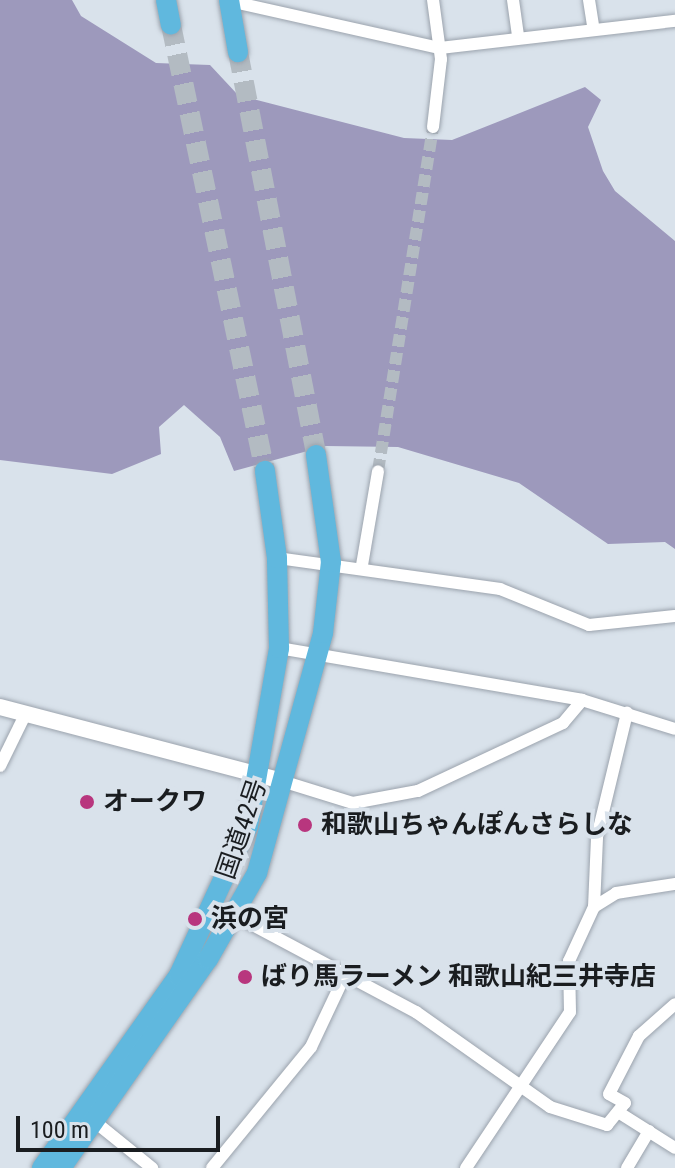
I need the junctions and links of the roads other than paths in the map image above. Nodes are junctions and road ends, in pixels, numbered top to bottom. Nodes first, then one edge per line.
1 (166, 0) edge
2 (229, 0) edge
3 (433, 0) edge
4 (513, 0) edge
5 (589, 0) edge
6 (266, 3) edge
7 (675, 21) edge
8 (171, 25) tunnel mouth
9 (593, 25) junction
10 (518, 36) junction
11 (238, 52) tunnel mouth
12 (441, 54) junction
13 (433, 127) tunnel mouth
14 (316, 455) tunnel mouth
15 (265, 471) tunnel mouth
16 (378, 471) tunnel mouth
17 (277, 558) junction
18 (331, 562) junction
19 (362, 565) junction
20 (675, 616) edge
21 (279, 648) junction
22 (318, 655) junction
23 (582, 700) junction
24 (0, 707) edge
25 (26, 713) junction
26 (627, 713) junction
27 (675, 729) edge
28 (0, 766) edge
29 (262, 776) junction
30 (285, 782) junction
31 (675, 884) edge
32 (594, 907) junction
33 (236, 916) junction
34 (345, 975) junction
35 (675, 1004) edge
36 (517, 1089) junction
37 (618, 1112) junction
38 (94, 1121) junction
39 (649, 1131) junction
40 (675, 1148) edge
41 (42, 1168) edge
42 (61, 1168) edge
43 (152, 1168) edge
44 (212, 1168) edge
45 (466, 1168) edge
46 (627, 1168) edge

1 - 8 highway
2 - 6 street
2 - 11 highway
3 - 12 street
4 - 10 street
5 - 9 street
6 - 12 street
7 - 9 street
9 - 10 street
10 - 12 street
12 - 13 street
14 - 18 highway, 国道42号
15 - 17 highway, 国道42号
16 - 19 street
17 - 18 street
17 - 21 highway, 国道42号
18 - 19 street
18 - 22 highway, 国道42号
19 - 20 street
21 - 22 street
21 - 29 highway, 国道42号
22 - 23 street
22 - 30 highway, 国道42号
23 - 26 street
23 - 30 street
24 - 25 street
25 - 28 street
25 - 29 street
26 - 27 street
26 - 32 street
29 - 30 street
29 - 41 highway, 国道42号
30 - 33 highway, 国道42号
31 - 32 street
32 - 36 street
33 - 34 street
33 - 38 highway, 国道42号
34 - 36 street
34 - 44 street
35 - 37 street
36 - 37 street
36 - 45 street
37 - 39 street
38 - 42 highway, 国道42号
38 - 43 street
39 - 40 street
39 - 46 street

